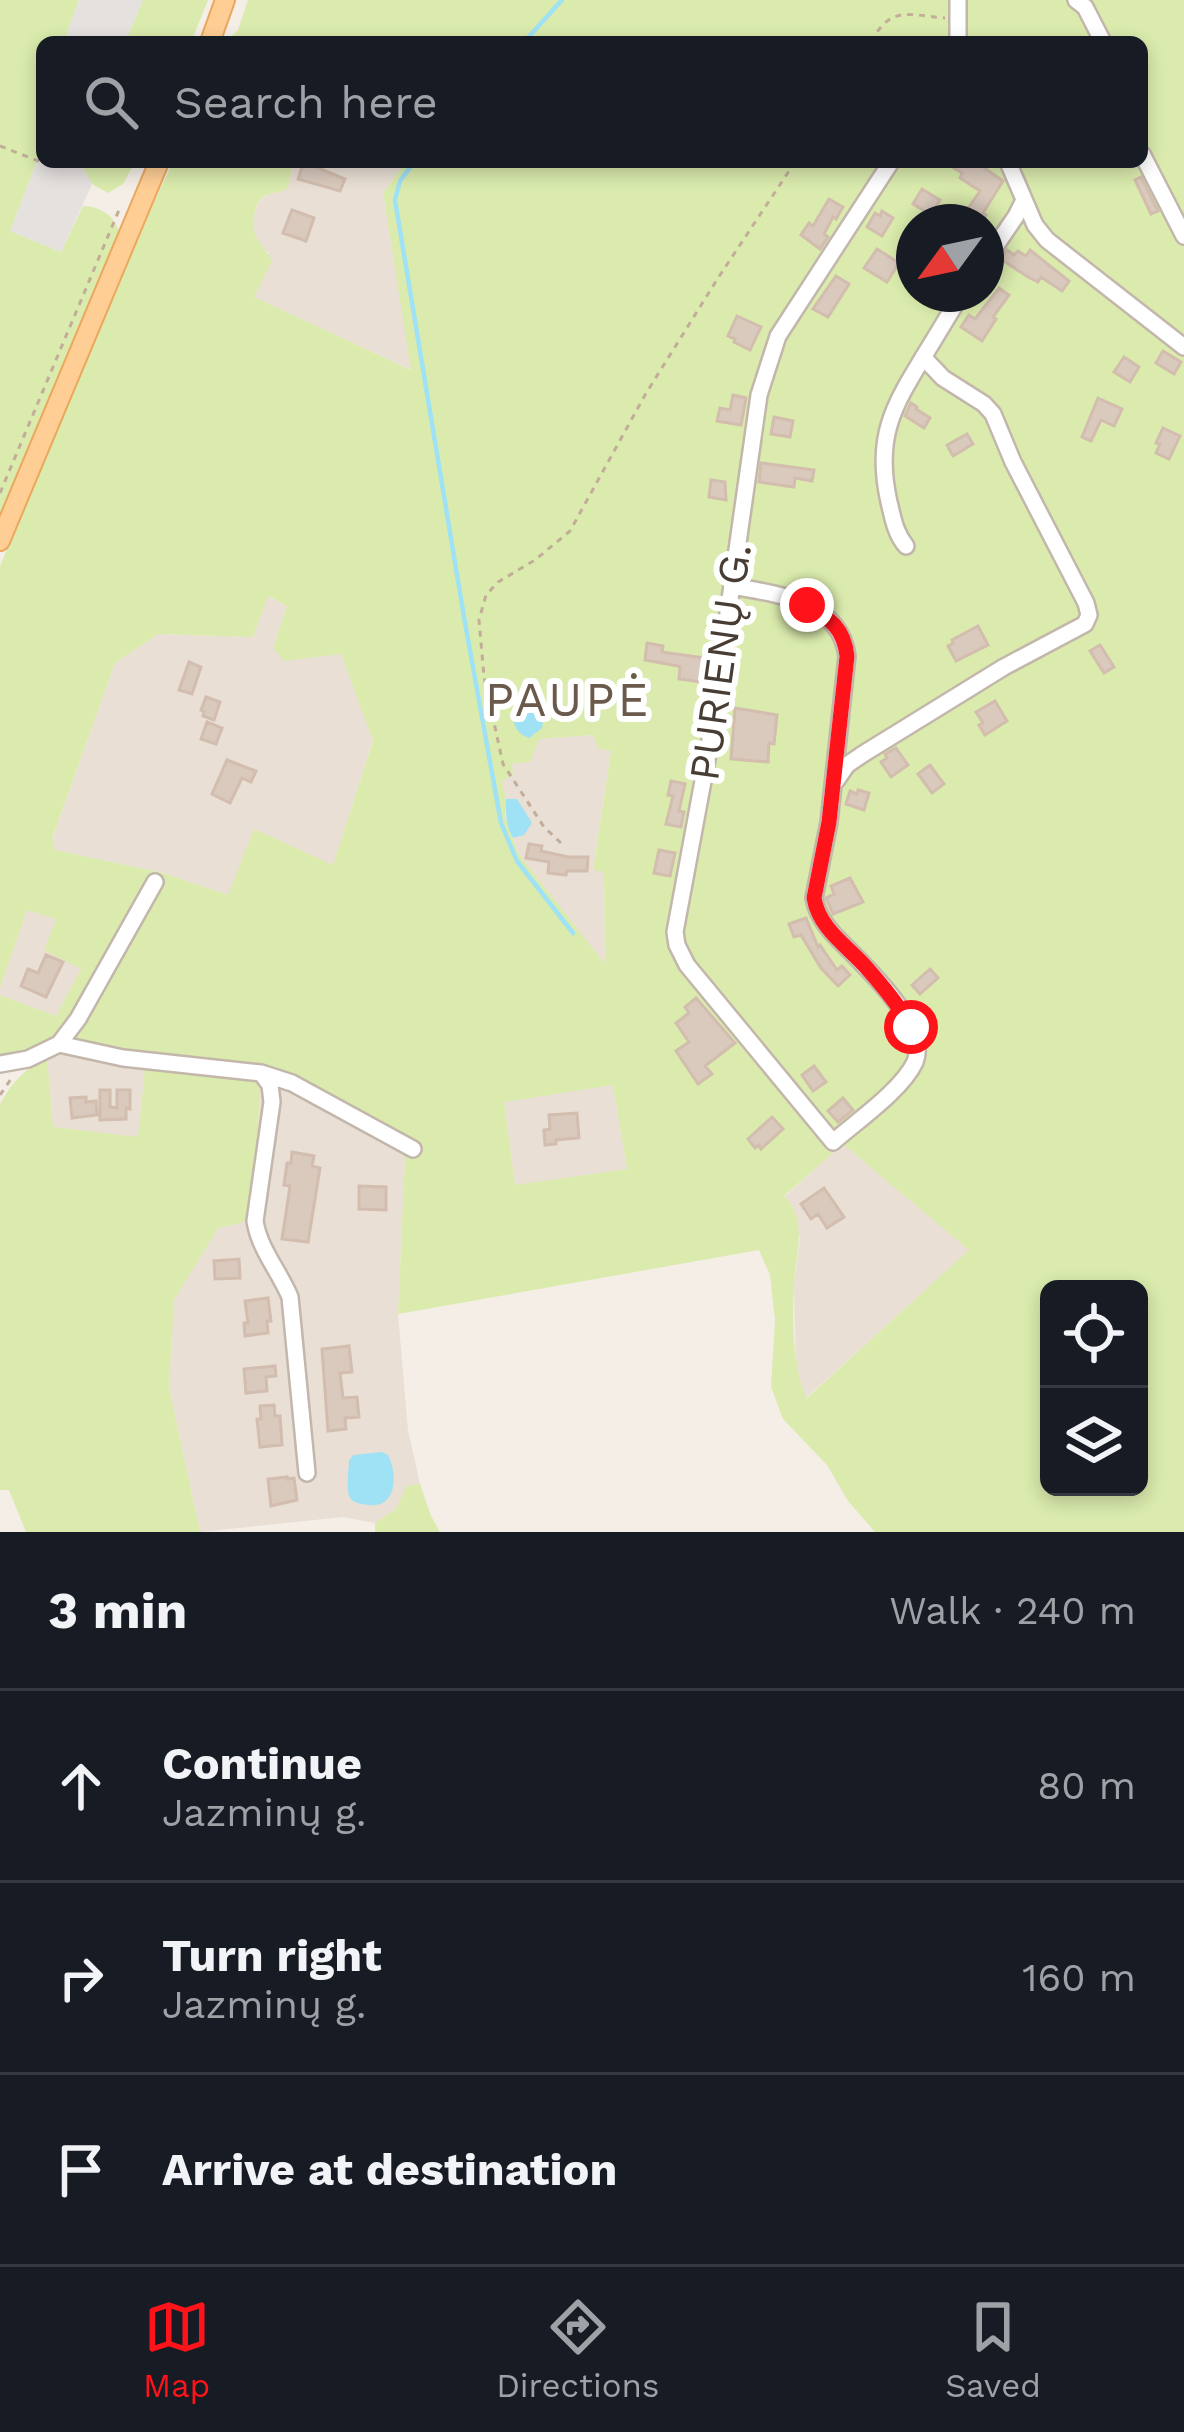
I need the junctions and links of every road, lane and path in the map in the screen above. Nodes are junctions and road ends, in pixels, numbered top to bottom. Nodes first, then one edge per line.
1 (225, 0) edge
2 (958, 0) edge
3 (1076, 0) edge
4 (958, 20) junction
5 (212, 36) edge
6 (874, 36) edge
7 (958, 36) edge
8 (1099, 36) edge
9 (0, 146) edge
10 (36, 160) edge
11 (1148, 166) edge
12 (156, 168) edge
13 (791, 168) edge
14 (887, 168) edge
15 (1011, 168) edge
16 (1024, 200) junction
17 (119, 210) dead end
18 (1004, 234) edge
19 (1184, 236) edge
20 (951, 312) edge
21 (1184, 347) edge
22 (923, 357) junction
23 (0, 493) edge
24 (0, 541) edge
25 (906, 546) dead end
26 (732, 586) junction
27 (834, 783) junction
28 (561, 843) dead end
29 (154, 882) dead end
30 (59, 1044) junction
31 (2, 1071) edge
32 (261, 1072) junction
33 (3, 1090) dead end
34 (412, 1149) dead end
35 (307, 1473) dead end

1 - 5 main road
2 - 4 street
3 - 8 street
4 - 6 path
4 - 7 street
9 - 10 path
11 - 19 street
12 - 24 main road
13 - 28 path
14 - 26 street, PURIENŲ G.
15 - 16 street
16 - 18 street
16 - 21 street
17 - 23 path
20 - 22 street
22 - 25 street
22 - 27 street
26 - 27 street
26 - 27 street, PURIENŲ G.
29 - 30 street
30 - 31 street
30 - 32 street
31 - 33 path
32 - 34 street
32 - 35 street

